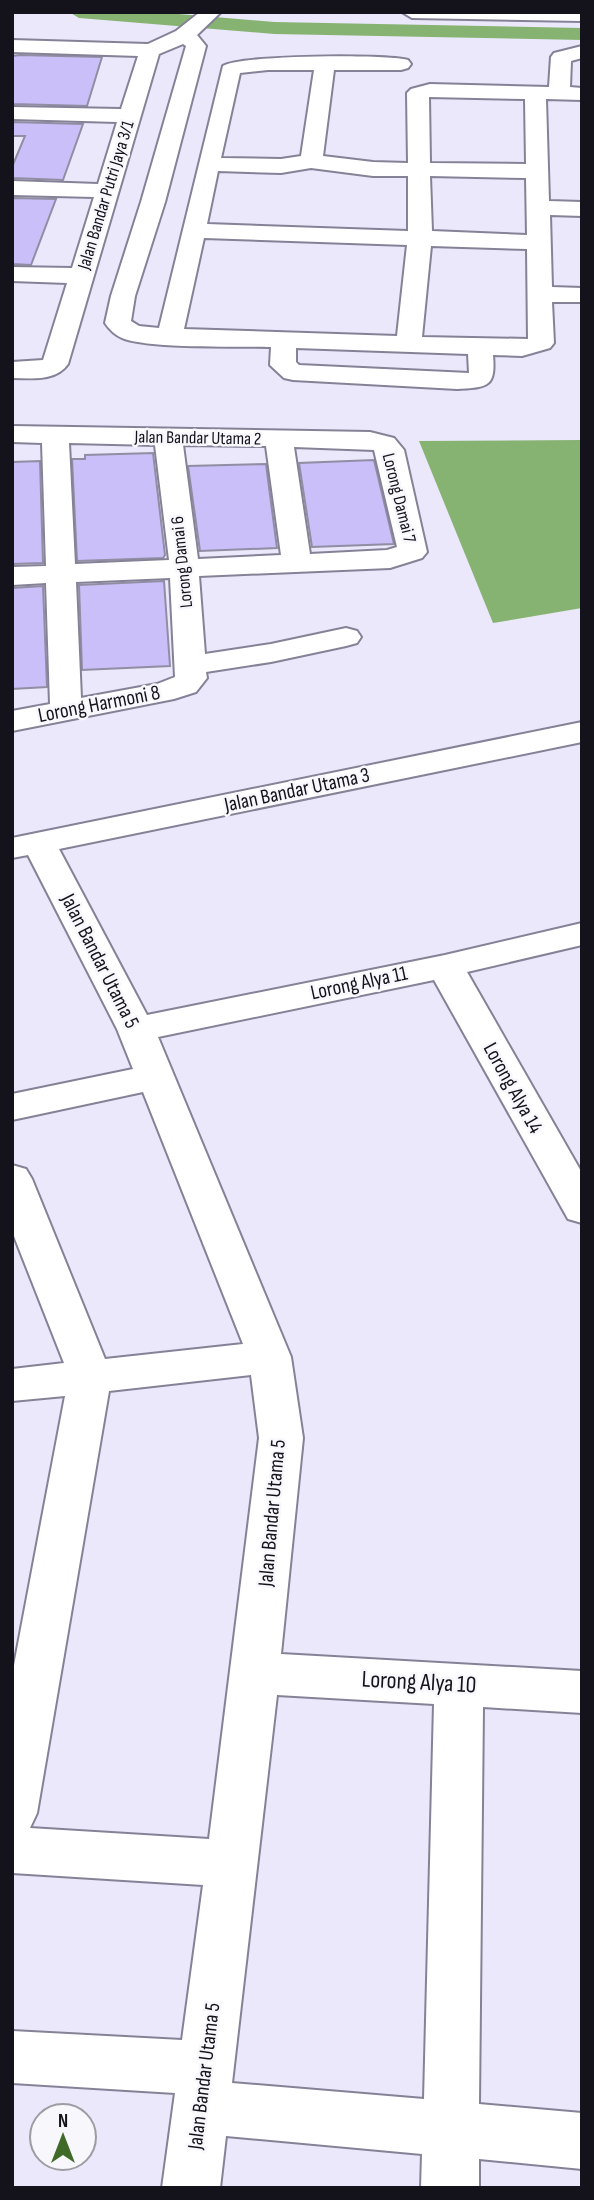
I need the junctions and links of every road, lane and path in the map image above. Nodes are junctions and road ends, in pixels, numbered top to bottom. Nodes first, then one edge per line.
1 (211, 12) edge
2 (412, 12) edge
3 (582, 15) edge
4 (188, 33) junction
5 (12, 46) edge
6 (149, 50) junction
7 (582, 52) edge
8 (325, 64) junction
9 (401, 64) dead end
10 (535, 93) junction
11 (570, 93) edge
12 (12, 113) edge
13 (129, 116) junction
14 (311, 161) junction
15 (210, 164) junction
16 (419, 168) junction
17 (536, 171) junction
18 (12, 188) edge
19 (107, 191) junction
20 (537, 208) junction
21 (582, 209) edge
22 (194, 231) junction
23 (420, 239) junction
24 (538, 242) junction
25 (12, 274) edge
26 (81, 276) junction
27 (540, 294) junction
28 (582, 295) edge
29 (170, 336) junction
30 (284, 340) junction
31 (409, 344) junction
32 (480, 347) junction
33 (22, 370) edge
34 (12, 434) edge
35 (55, 435) junction
36 (168, 437) junction
37 (279, 439) junction
38 (384, 444) joint
39 (297, 564) junction
40 (184, 567) junction
41 (61, 573) junction
42 (12, 576) edge
43 (346, 637) dead end
44 (188, 675) junction
45 (66, 711) junction
46 (12, 721) edge
47 (582, 732) edge
48 (26, 845) edge
49 (582, 934) edge
50 (445, 966) junction
51 (136, 1029) junction
52 (156, 1077) junction
53 (12, 1107) edge
54 (571, 1171) edge
55 (12, 1179) edge
56 (582, 1209) edge
57 (270, 1357) junction
58 (90, 1376) junction
59 (12, 1385) edge
60 (255, 1672) junction
61 (459, 1684) junction
62 (582, 1692) edge
63 (12, 1813) edge
64 (12, 1850) edge
65 (230, 1864) junction
66 (12, 2057) edge
67 (203, 2088) junction
68 (450, 2130) junction
69 (582, 2141) edge
70 (191, 2188) edge
71 (450, 2188) edge

1 - 4 street
2 - 3 street
4 - 6 street
4 - 29 street
5 - 6 street
6 - 13 street, Jalan Bandar Putri Jaya 3/1
7 - 11 street
8 - 9 street
8 - 14 street
8 - 15 street
10 - 11 street
10 - 16 street
10 - 17 street
12 - 13 street
13 - 19 street, Jalan Bandar Putri Jaya 3/1
14 - 15 street
14 - 16 street
15 - 22 street
16 - 17 street
16 - 23 street
17 - 20 street
18 - 19 street
19 - 26 street, Jalan Bandar Putri Jaya 3/1
20 - 21 street
20 - 24 street
22 - 23 street
22 - 29 street
23 - 24 street
23 - 31 street
24 - 27 street
25 - 26 street
26 - 33 street, Jalan Bandar Putri Jaya 3/1
27 - 28 street
27 - 32 street
29 - 30 street
30 - 31 street
30 - 32 street
31 - 32 street
34 - 35 street, Jalan Bandar Utama 2
35 - 36 street, Jalan Bandar Utama 2
35 - 41 street
36 - 37 street, Jalan Bandar Utama 2
36 - 40 street, Lorong Damai 6
37 - 38 street, Jalan Bandar Utama 2
37 - 39 street
38 - 39 street, Lorong Damai 7
39 - 40 street
40 - 41 street
40 - 44 street, Lorong Damai 6
41 - 42 street
41 - 45 street
43 - 44 street, Lorong Harmoni 8
44 - 45 street, Lorong Harmoni 8
45 - 46 street, Lorong Harmoni 8
47 - 48 street, Jalan Bandar Utama 3
48 - 51 street, Jalan Bandar Utama 5
49 - 50 street, Lorong Alya 11
50 - 51 street, Lorong Alya 11
50 - 54 street, Lorong Alya 14
51 - 52 street, Jalan Bandar Utama 5
52 - 53 street
52 - 57 street, Jalan Bandar Utama 5
54 - 56 street, Lorong Alya 14
55 - 58 street
57 - 58 street
57 - 60 street, Jalan Bandar Utama 5
58 - 59 street
58 - 63 street
60 - 61 street, Lorong Alya 10
60 - 65 street, Jalan Bandar Utama 5
61 - 62 street, Lorong Alya 10
61 - 68 street
64 - 65 street
65 - 67 street, Jalan Bandar Utama 5
66 - 67 street
67 - 68 street
67 - 70 street, Jalan Bandar Utama 5
68 - 69 street
68 - 71 street

